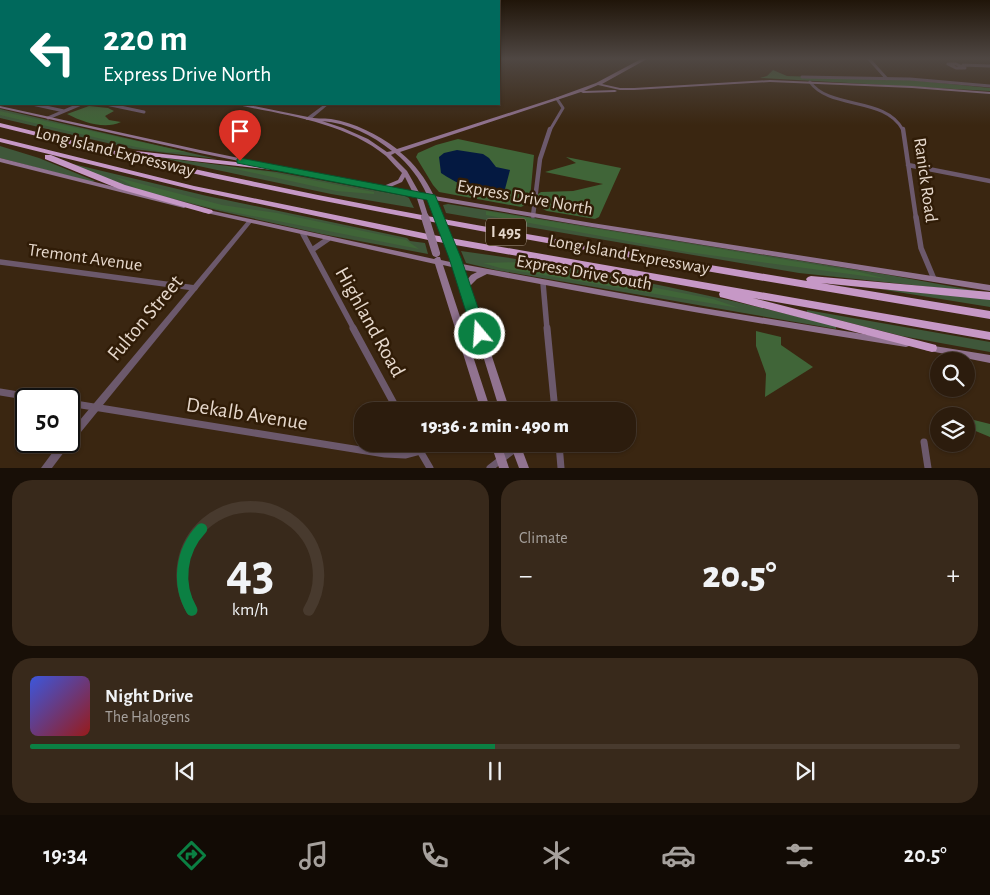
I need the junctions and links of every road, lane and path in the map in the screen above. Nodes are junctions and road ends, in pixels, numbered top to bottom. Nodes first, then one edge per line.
1 (604, 81) edge
2 (610, 81) edge
3 (931, 81) edge
4 (810, 82) junction
5 (598, 84) junction
6 (990, 86) edge
7 (620, 89) junction
8 (634, 89) junction
9 (990, 93) edge
10 (573, 94) junction
11 (558, 99) junction
12 (37, 105) edge
13 (79, 105) edge
14 (111, 105) edge
15 (241, 105) edge
16 (326, 105) edge
17 (0, 107) edge
18 (64, 111) junction
19 (144, 112) dead end
20 (48, 118) junction
21 (308, 119) junction
22 (0, 125) edge
23 (26, 132) junction
24 (0, 141) edge
25 (383, 142) junction
26 (421, 144) junction
27 (397, 151) junction
28 (387, 154) junction
29 (2, 162) edge
30 (408, 162) junction
31 (908, 165) junction
32 (273, 168) junction
33 (405, 172) junction
34 (990, 182) edge
35 (380, 188) junction
36 (419, 197) junction
37 (432, 199) junction
38 (209, 212) junction
39 (533, 216) junction
40 (250, 221) junction
41 (303, 234) junction
42 (328, 239) junction
43 (312, 250) junction
44 (647, 256) junction
45 (436, 257) junction
46 (0, 262) edge
47 (457, 262) junction
48 (486, 272) junction
49 (934, 279) junction
50 (543, 282) junction
51 (688, 282) junction
52 (465, 286) junction
53 (195, 288) junction
54 (990, 288) edge
55 (990, 296) edge
56 (990, 314) edge
57 (990, 336) edge
58 (932, 348) junction
59 (990, 358) edge
60 (0, 392) edge
61 (15, 394) edge
62 (393, 402) edge
63 (483, 402) edge
64 (502, 402) edge
65 (554, 402) edge
66 (80, 405) edge
67 (95, 407) junction
68 (80, 425) edge
69 (924, 442) dead end
70 (354, 449) edge
71 (373, 452) edge
72 (409, 452) edge
73 (421, 452) edge
74 (513, 452) edge
75 (521, 452) edge
76 (559, 452) edge
77 (58, 453) edge
78 (503, 463) edge
79 (46, 468) edge
80 (430, 468) edge
81 (490, 468) edge
82 (524, 468) edge
83 (561, 468) edge
84 (928, 468) edge

1 - 5 main road
2 - 7 main road
3 - 6 street
4 - 8 main road
4 - 9 main road
4 - 31 street, Ranick Road
5 - 7 main road
5 - 10 main road
7 - 8 main road
8 - 10 main road
10 - 11 main road
11 - 26 main road
11 - 39 street
12 - 18 street
13 - 18 street
14 - 19 street
15 - 21 main road
16 - 21 street
17 - 20 main road, Express Drive North
18 - 20 street
20 - 32 main road, Express Drive North
21 - 25 main road
21 - 28 main road
22 - 23 highway, Long Island Expressway / I 495
23 - 32 highway
23 - 44 highway, Long Island Expressway / I 495
24 - 38 highway
24 - 51 highway, Long Island Expressway / I 495
25 - 26 main road
25 - 27 main road
26 - 27 main road
26 - 30 main road
27 - 28 main road
27 - 30 main road
28 - 33 main road
29 - 38 main road, Express Drive South
30 - 37 main road
31 - 34 street
31 - 49 street, Ranick Road
32 - 35 main road, Express Drive North
33 - 35 main road
33 - 36 main road
35 - 36 main road, Express Drive North
36 - 37 main road, Express Drive North
36 - 45 main road, bridge
37 - 39 main road, Express Drive North
37 - 47 main road, bridge
38 - 40 main road, Express Drive South
39 - 49 main road, Express Drive North
40 - 41 main road, Express Drive South
40 - 53 street, Fulton Street
41 - 42 main road, Express Drive South
41 - 43 street, Highland Road
42 - 43 street
42 - 45 main road, Express Drive South
43 - 62 street, Highland Road
44 - 55 highway
44 - 56 highway, Long Island Expressway / I 495
45 - 47 main road, Express Drive South
45 - 63 main road
46 - 53 street, Tremont Avenue
47 - 48 main road, Express Drive South
47 - 52 main road
48 - 50 main road, Express Drive South
48 - 52 main road
49 - 54 main road, Express Drive North
50 - 58 main road, Express Drive South
50 - 65 street
51 - 57 highway, Long Island Expressway / I 495
51 - 58 highway
52 - 64 main road
53 - 67 street, Fulton Street
58 - 59 main road, Express Drive South
60 - 61 street
66 - 67 street, Dekalb Avenue
67 - 68 street, Fulton Street
67 - 70 street, Dekalb Avenue
69 - 84 street
71 - 72 street, Dekalb Avenue
73 - 80 street
74 - 78 street
75 - 82 main road
76 - 83 street
77 - 79 street, Fulton Street
78 - 81 street

